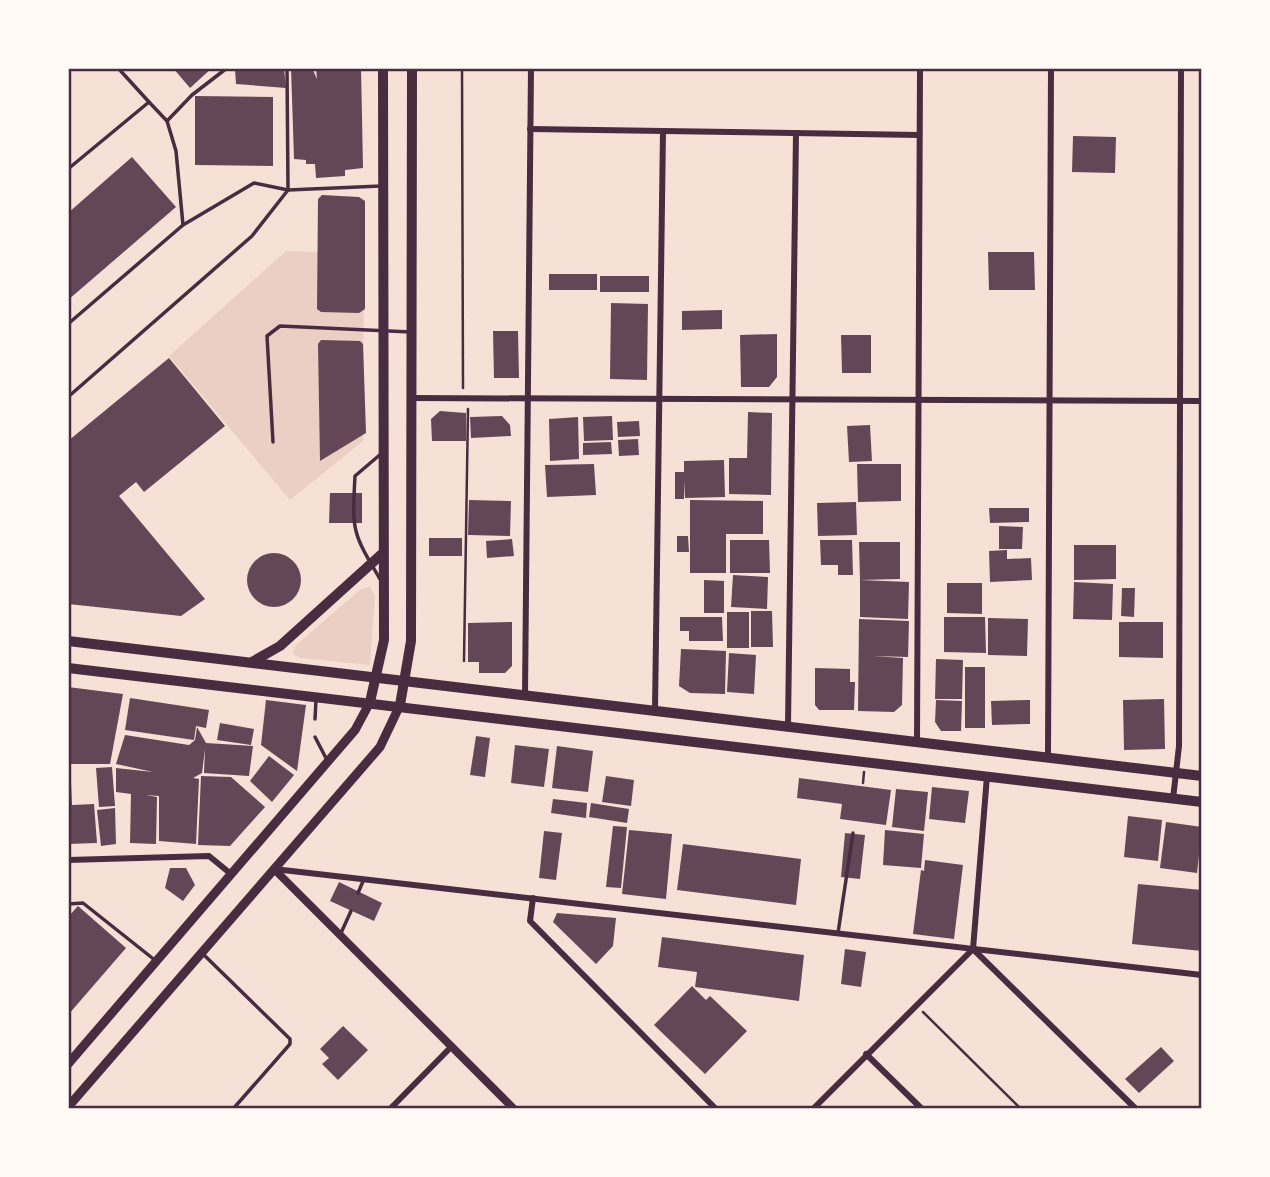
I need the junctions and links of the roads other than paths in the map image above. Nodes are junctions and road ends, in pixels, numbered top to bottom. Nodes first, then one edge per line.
1 (118, 68) edge
2 (227, 68) edge
3 (287, 68) edge
4 (383, 68) edge
5 (412, 68) edge
6 (531, 68) edge
7 (920, 68) edge
8 (1051, 68) edge
9 (1181, 68) edge
10 (149, 102) junction
11 (167, 121) junction
12 (530, 129) junction
13 (663, 131) junction
14 (796, 133) junction
15 (919, 135) junction
16 (68, 169) edge
17 (384, 186) junction
18 (288, 190) junction
19 (183, 225) junction
20 (68, 324) edge
21 (384, 331) junction
22 (411, 332) junction
23 (68, 397) edge
24 (411, 398) junction
25 (528, 398) junction
26 (660, 399) junction
27 (792, 399) junction
28 (919, 400) junction
29 (1050, 400) junction
30 (1180, 401) junction
31 (1202, 401) edge
32 (273, 442) dead end
33 (384, 452) junction
34 (383, 553) junction
35 (372, 565) junction
36 (383, 583) junction
37 (68, 641) edge
38 (251, 662) junction
39 (68, 668) edge
40 (377, 677) junction
41 (405, 680) junction
42 (525, 695) junction
43 (316, 696) junction
44 (370, 702) junction
45 (400, 705) junction
46 (655, 710) junction
47 (315, 719) dead end
48 (788, 726) junction
49 (315, 737) dead end
50 (917, 742) junction
51 (1048, 757) junction
52 (328, 761) junction
53 (1176, 773) junction
54 (988, 776) junction
55 (1202, 776) edge
56 (1173, 799) junction
57 (1202, 802) edge
58 (853, 833) dead end
59 (68, 860) edge
60 (274, 869) junction
61 (231, 874) junction
62 (364, 879) junction
63 (358, 892) dead end
64 (533, 898) junction
65 (68, 904) edge
66 (351, 911) dead end
67 (838, 933) junction
68 (341, 935) junction
69 (973, 948) junction
70 (201, 953) junction
71 (156, 961) junction
72 (1202, 975) edge
73 (452, 1046) junction
74 (866, 1054) junction
75 (68, 1064) edge
76 (68, 1108) edge
77 (233, 1109) edge
78 (390, 1109) edge
79 (514, 1109) edge
80 (716, 1109) edge
81 (813, 1109) edge
82 (922, 1109) edge
83 (1136, 1109) edge

1 - 10 lane
2 - 11 lane
3 - 18 lane
4 - 17 main road
5 - 22 main road
6 - 12 street
7 - 15 street
8 - 29 street
9 - 30 street
10 - 11 lane
10 - 16 lane
11 - 19 lane
12 - 13 street
12 - 25 street
13 - 14 street
13 - 26 street
14 - 15 street
14 - 27 street
15 - 28 street
17 - 18 lane
17 - 21 main road
18 - 19 lane
18 - 23 lane
19 - 20 lane
21 - 22 lane
21 - 32 lane
21 - 33 main road
22 - 24 main road
24 - 25 street
24 - 41 main road
25 - 26 street
25 - 42 street
26 - 27 street
26 - 46 street
27 - 28 street
27 - 48 street
28 - 29 street
28 - 50 street
29 - 30 street
29 - 51 street
30 - 31 street
30 - 53 street
33 - 34 main road
33 - 35 lane
34 - 35 main road
34 - 36 main road
35 - 36 lane
35 - 38 main road
36 - 40 main road
37 - 38 main road
38 - 40 main road
39 - 43 main road
40 - 41 main road
40 - 44 main road
41 - 42 main road
41 - 45 main road
42 - 46 main road
43 - 44 main road
43 - 47 lane
44 - 45 main road
44 - 52 main road
45 - 54 main road
45 - 60 main road
46 - 48 main road
48 - 50 main road
49 - 52 lane
50 - 51 main road
51 - 53 main road
52 - 61 main road
53 - 55 main road
53 - 56 street
54 - 56 main road
54 - 69 street
56 - 57 main road
58 - 67 lane
59 - 61 street
60 - 62 street
60 - 68 street
60 - 70 main road
61 - 71 main road
62 - 63 lane
62 - 64 street
64 - 67 street
64 - 80 street
65 - 71 lane
66 - 68 lane
67 - 69 street
68 - 73 street
69 - 72 street
69 - 74 street
69 - 83 street
70 - 76 main road
70 - 77 lane
71 - 75 main road
73 - 78 street
73 - 79 street
74 - 81 street
74 - 82 street

